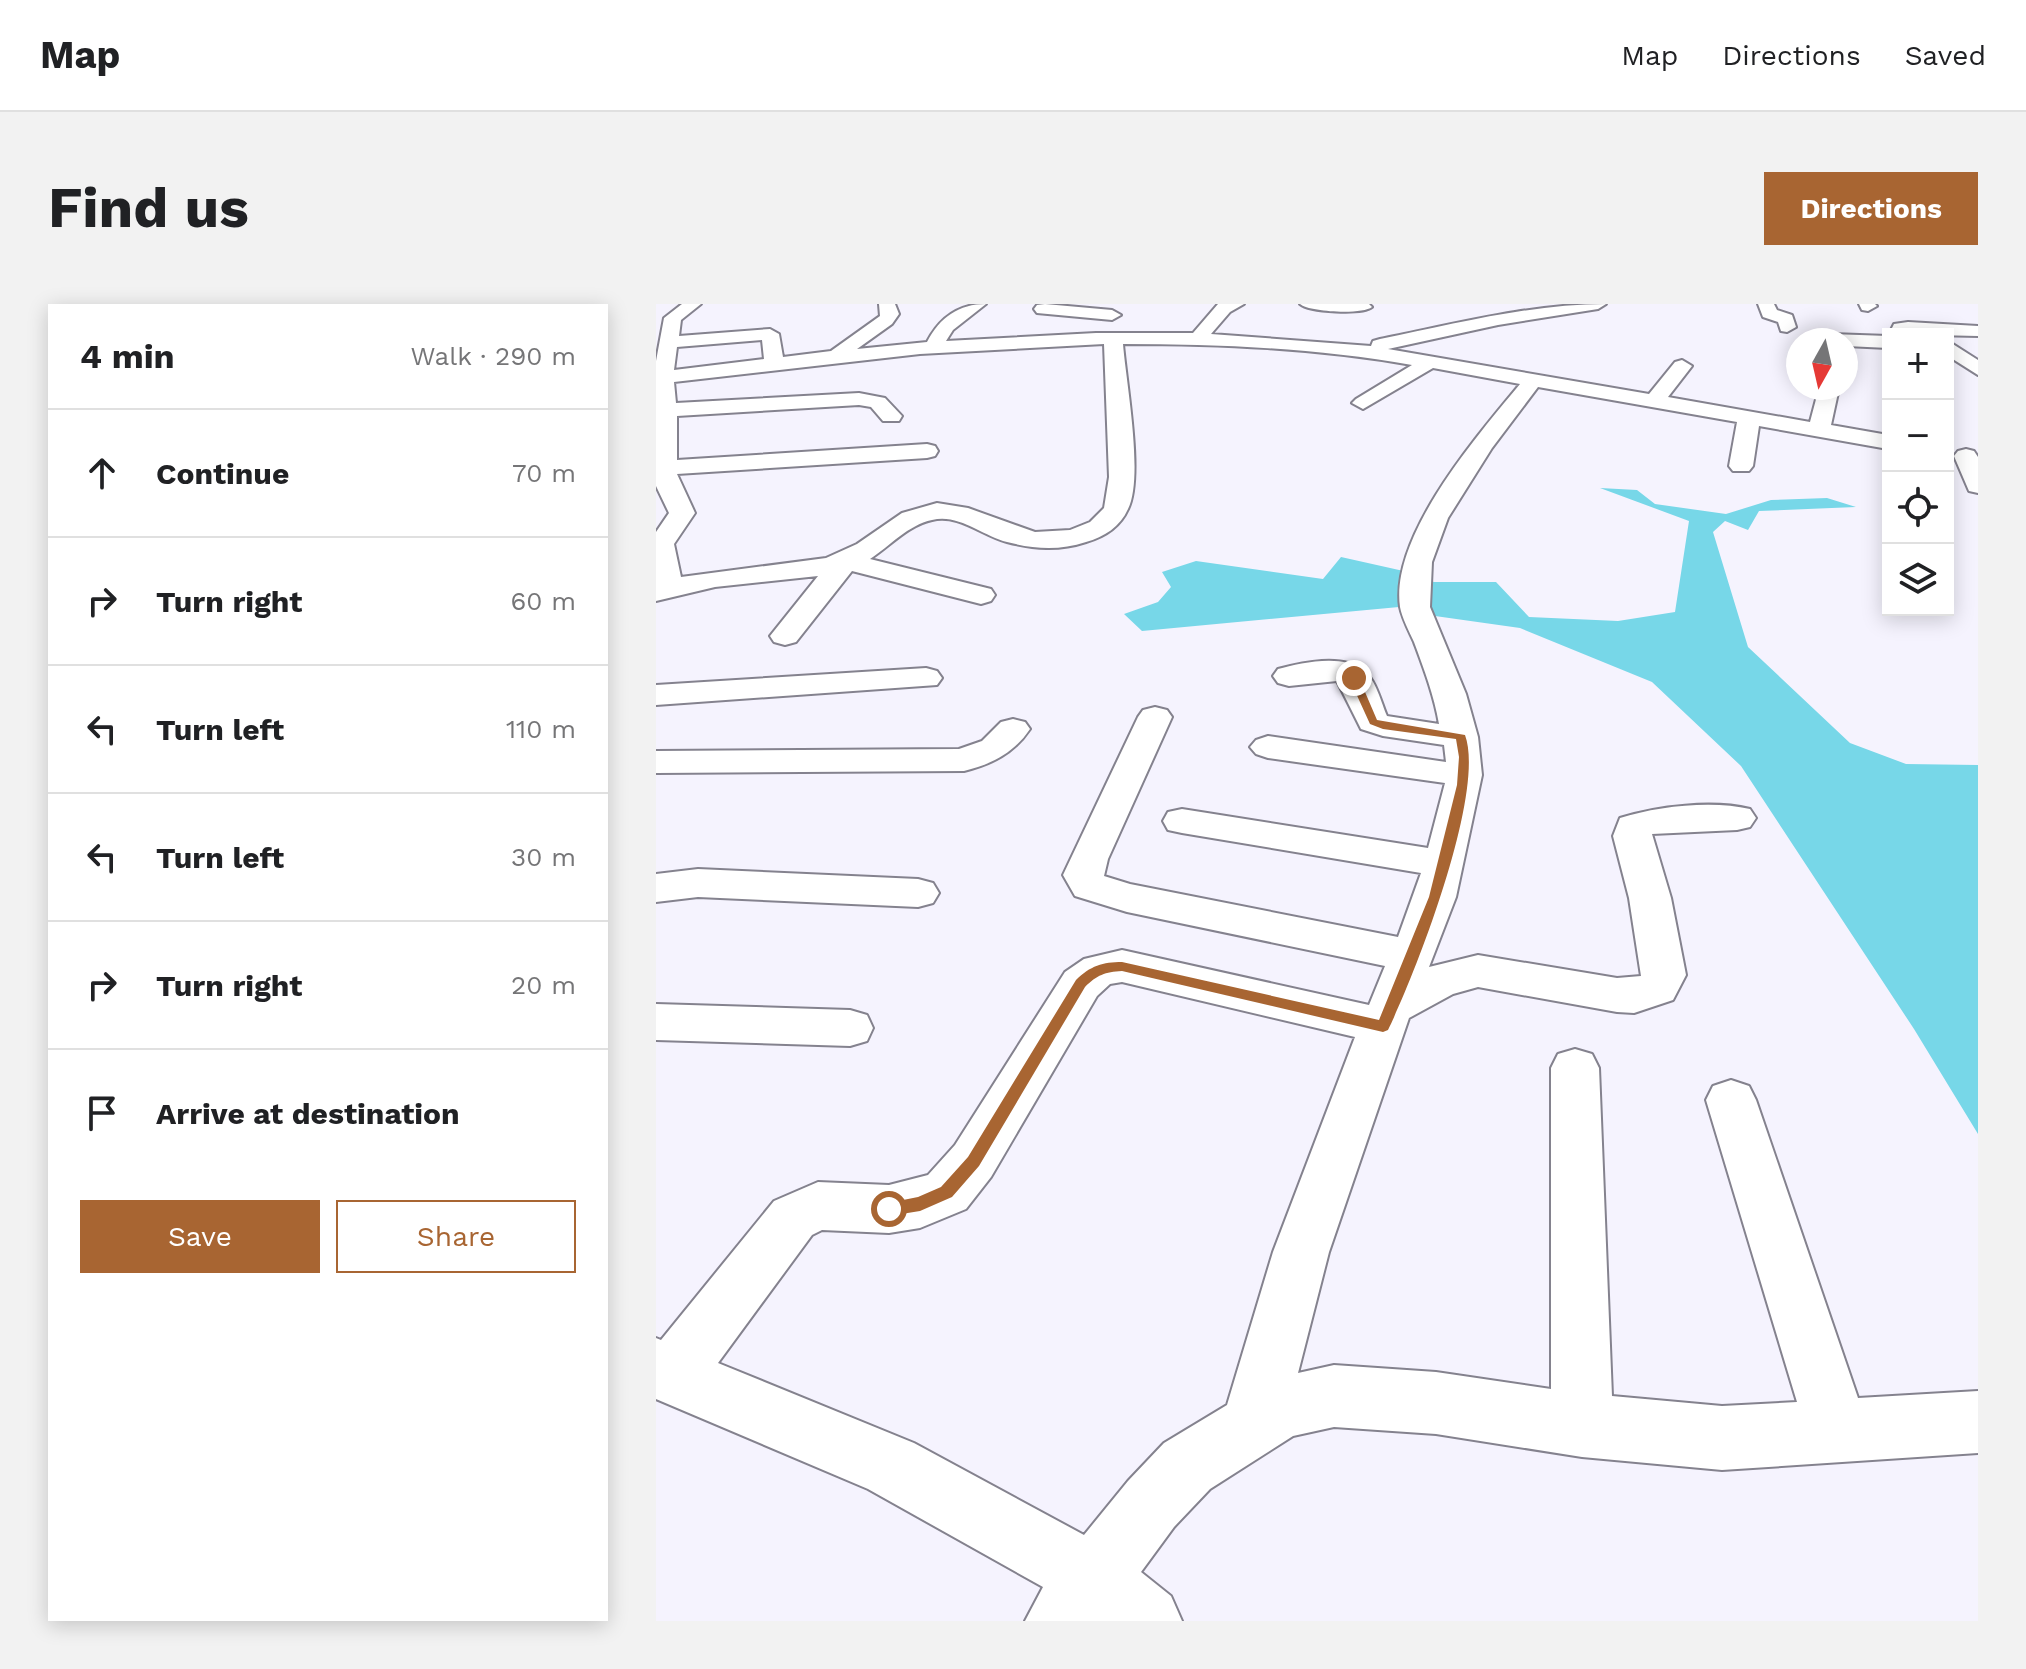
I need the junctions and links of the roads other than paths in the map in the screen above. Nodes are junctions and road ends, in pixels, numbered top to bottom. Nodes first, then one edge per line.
1 (693, 304) edge
2 (887, 304) edge
3 (978, 304) edge
4 (1236, 304) edge
5 (1308, 304) edge
6 (1598, 304) edge
7 (1766, 304) edge
8 (1363, 307) dead end
9 (1473, 307) dead end
10 (1036, 314) edge
11 (666, 315) edge
12 (1498, 320) junction
13 (1787, 327) dead end
14 (1900, 328) edge
15 (1926, 328) edge
16 (1954, 330) edge
17 (1978, 331) edge
18 (1087, 340) junction
19 (1113, 340) junction
20 (1197, 340) junction
21 (1858, 341) edge
22 (669, 342) junction
23 (995, 342) junction
24 (1882, 342) edge
25 (935, 345) junction
26 (1361, 350) junction
27 (1954, 351) edge
28 (837, 355) junction
29 (1430, 362) junction
30 (774, 363) junction
31 (1682, 366) dead end
32 (1978, 369) edge
33 (660, 377) edge
34 (1533, 380) junction
35 (1826, 400) edge
36 (1654, 401) junction
37 (1363, 403) dead end
38 (891, 416) dead end
39 (1749, 418) junction
40 (1819, 430) junction
41 (664, 439) edge
42 (1882, 441) edge
43 (838, 442) dead end
44 (927, 451) dead end
45 (1964, 455) edge
46 (1741, 466) dead end
47 (1978, 486) edge
48 (663, 538) edge
49 (845, 561) junction
50 (662, 590) edge
51 (981, 595) dead end
52 (785, 636) dead end
53 (1289, 676) dead end
54 (926, 678) dead end
55 (656, 695) edge
56 (1155, 717) dead end
57 (1013, 729) dead end
58 (1268, 747) dead end
59 (1462, 756) junction
60 (656, 762) edge
61 (1737, 818) dead end
62 (1182, 821) dead end
63 (1444, 864) junction
64 (656, 888) edge
65 (918, 893) dead end
66 (1411, 955) junction
67 (1387, 1017) junction
68 (656, 1022) edge
69 (850, 1028) dead end
70 (1575, 1068) dead end
71 (1731, 1100) dead end
72 (664, 1371) edge
73 (1978, 1422) edge
74 (1582, 1425) junction
75 (1252, 1428) junction
76 (1838, 1431) junction
77 (1077, 1599) edge
78 (1146, 1621) edge

1 - 11 street
2 - 28 street
3 - 25 street
4 - 20 street
5 - 8 street
6 - 12 street
7 - 13 street
9 - 12 street
10 - 18 street
10 - 23 street
11 - 22 street
12 - 26 street
14 - 15 street
16 - 17 street
18 - 19 street
18 - 23 street
19 - 20 street
19 - 49 street
20 - 26 street
21 - 24 street
22 - 30 street
22 - 33 street
23 - 25 street
25 - 28 street
26 - 29 street
27 - 32 street
28 - 30 street
29 - 34 street
29 - 37 street
30 - 33 street
31 - 36 street
33 - 41 street
34 - 36 street
34 - 59 street
35 - 40 street
36 - 39 street
38 - 41 street
39 - 40 street
39 - 46 street
40 - 42 street
41 - 43 street
41 - 44 street
41 - 48 street
45 - 47 street
48 - 50 street
49 - 50 street
49 - 51 street
49 - 52 street
53 - 59 street
54 - 55 street
56 - 66 street
57 - 60 street
58 - 59 street
59 - 63 street
61 - 67 street
62 - 63 street
63 - 66 street
64 - 65 street
66 - 67 street
67 - 72 street
67 - 75 street
68 - 69 street
70 - 74 street
71 - 76 street
72 - 77 street
73 - 76 street
74 - 75 street
74 - 76 street
75 - 77 street
77 - 78 street

